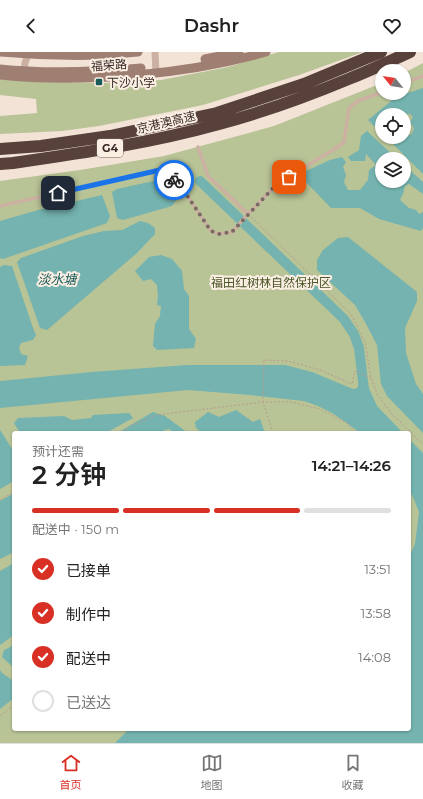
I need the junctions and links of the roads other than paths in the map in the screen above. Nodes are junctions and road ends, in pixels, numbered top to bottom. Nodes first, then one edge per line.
1 (0, 52) edge
2 (138, 52) edge
3 (155, 52) edge
4 (239, 52) edge
5 (266, 52) edge
6 (381, 52) edge
7 (410, 52) edge
8 (28, 53) edge
9 (76, 54) edge
10 (0, 69) edge
11 (156, 70) junction
12 (24, 74) junction
13 (0, 75) edge
14 (423, 76) edge
15 (411, 80) edge
16 (375, 95) edge
17 (238, 112) junction
18 (218, 119) junction
19 (198, 147) dead end
20 (0, 148) edge
21 (0, 165) edge
22 (0, 206) edge
23 (248, 214) junction

1 - 8 main road
2 - 9 main road
3 - 11 street
4 - 11 main road, 福荣路
5 - 11 main road, 福荣路
6 - 17 highway, G4
7 - 17 highway, G4
8 - 9 main road
8 - 12 street
10 - 12 main road, 福荣路
11 - 12 main road, 福荣路
12 - 13 main road, 福荣路
14 - 15 lane
16 - 23 lane
17 - 18 highway, G4
18 - 20 highway, 京港澳高速 / G4
18 - 21 highway, 京港澳高速 / G4
19 - 23 lane
22 - 23 lane

